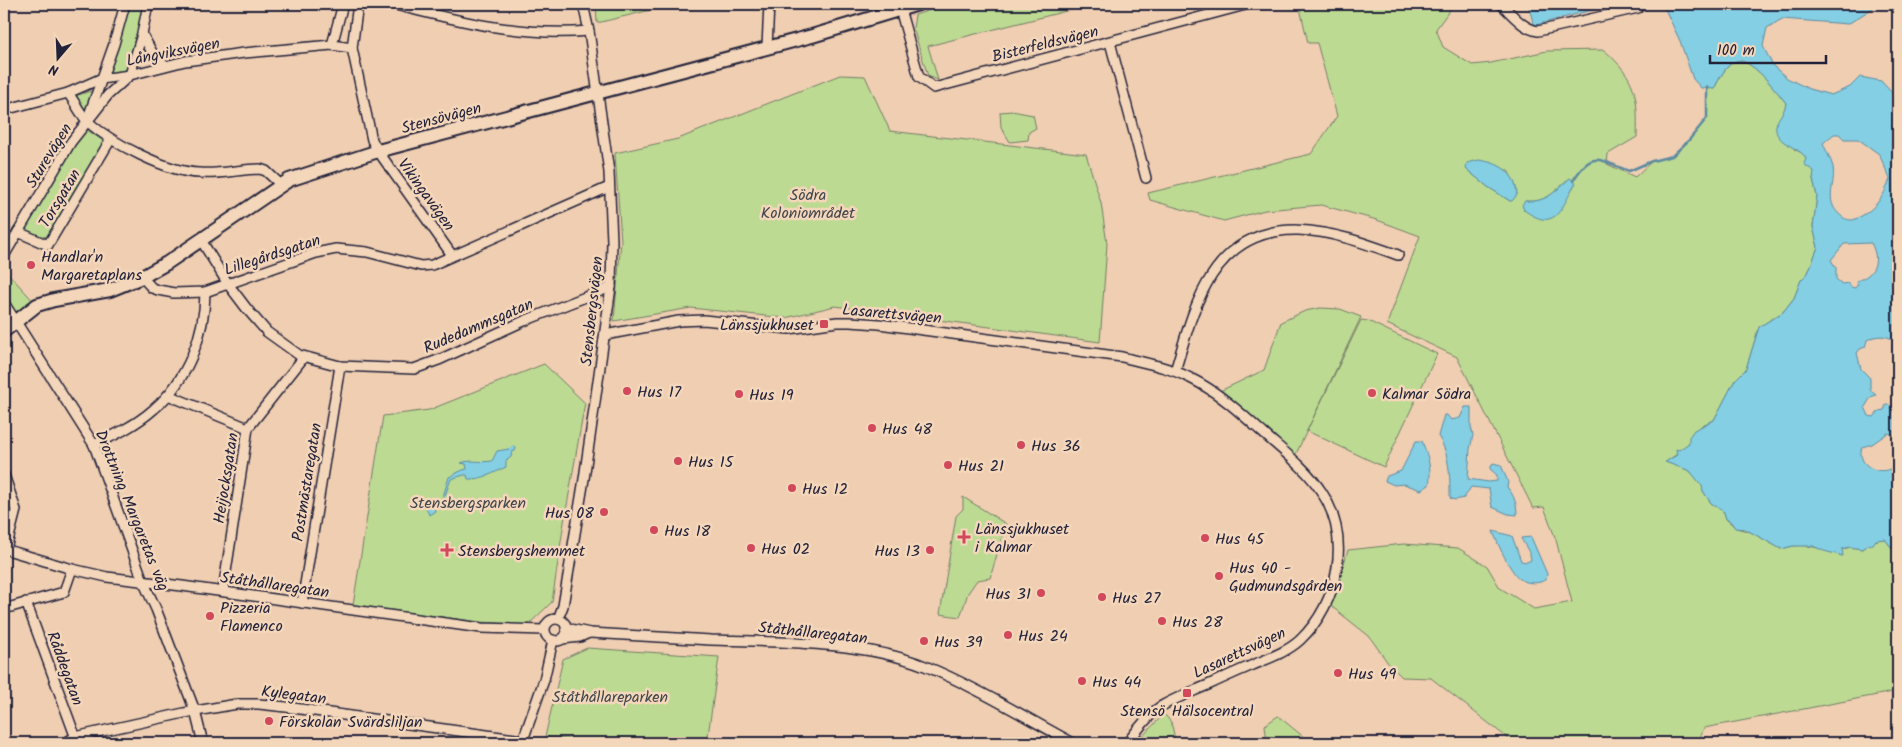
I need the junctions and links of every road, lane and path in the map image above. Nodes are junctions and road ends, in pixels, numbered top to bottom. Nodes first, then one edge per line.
1 (125, 4) edge
2 (148, 4) edge
3 (343, 4) edge
4 (358, 4) edge
5 (392, 4) edge
6 (583, 4) edge
7 (769, 4) edge
8 (918, 4) edge
9 (1249, 4) edge
10 (1501, 4) edge
11 (1638, 8) dead end
12 (900, 9) junction
13 (588, 31) junction
14 (142, 34) junction
15 (1110, 42) junction
16 (332, 45) junction
17 (767, 47) junction
18 (352, 48) junction
19 (164, 65) junction
20 (130, 75) junction
21 (100, 79) junction
22 (597, 92) junction
23 (68, 93) junction
24 (4, 110) edge
25 (87, 120) junction
26 (111, 139) junction
27 (378, 151) junction
28 (1146, 178) dead end
29 (281, 185) junction
30 (609, 187) junction
31 (18, 232) junction
32 (201, 240) junction
33 (452, 255) junction
34 (1398, 255) dead end
35 (4, 256) edge
36 (142, 277) junction
37 (228, 284) junction
38 (611, 287) junction
39 (205, 292) junction
40 (4, 303) edge
41 (15, 321) junction
42 (4, 331) edge
43 (605, 335) junction
44 (304, 357) junction
45 (340, 366) junction
46 (1175, 371) junction
47 (168, 395) junction
48 (248, 428) junction
49 (94, 445) junction
50 (4, 475) edge
51 (5, 549) edge
52 (72, 569) junction
53 (143, 581) junction
54 (223, 592) junction
55 (26, 602) junction
56 (302, 603) junction
57 (4, 609) edge
58 (558, 619) junction
59 (566, 628) junction
60 (544, 630) junction
61 (590, 633) junction
62 (557, 640) junction
63 (195, 711) junction
64 (76, 740) edge
65 (522, 741) edge
66 (65, 743) edge
67 (204, 743) edge
68 (1072, 743) edge
69 (1126, 743) edge

1 - 21 street, Sturevägen
2 - 14 street
3 - 16 street
4 - 18 street, Vikingavägen
5 - 13 street
6 - 13 street, Stensbergsvägen
7 - 17 street
8 - 12 street, Stensövägen
9 - 15 street, Bisterfeldsvägen
10 - 11 street
12 - 15 street, Bisterfeldsvägen
12 - 17 street, Stensövägen
13 - 22 street, Stensbergsvägen
14 - 19 street
14 - 20 street
15 - 28 street
16 - 18 street, Långviksvägen
16 - 19 street, Långviksvägen
17 - 22 street, Stensövägen
18 - 27 street, Vikingavägen
19 - 20 street, Långviksvägen
20 - 21 street, Långviksvägen
20 - 25 street, Sturevägen
21 - 23 street, Långviksvägen
21 - 25 street, Sturevägen
22 - 27 street, Stensövägen
22 - 30 street, Stensbergsvägen
23 - 24 street, Långviksvägen
23 - 25 street
25 - 26 street
25 - 31 street, Sturevägen
26 - 29 street
26 - 31 street, Torsgatan
27 - 29 street, Stensövägen
27 - 33 street, Vikingavägen
29 - 32 street, Stensövägen
30 - 33 street, Lillegårdsgatan
30 - 38 street, Stensbergsvägen
31 - 35 street, Sturevägen
32 - 36 street, Stensövägen
32 - 37 street, Rudedammsgatan
33 - 37 street, Lillegårdsgatan
34 - 46 street
36 - 39 street, Lillegårdsgatan
36 - 41 street, Stensövägen
37 - 39 street, Lillegårdsgatan
37 - 44 street, Rudedammsgatan
38 - 43 street, Stensbergsvägen
38 - 45 street, Rudedammsgatan
39 - 47 street
40 - 41 street, Drottning Margaretas väg
41 - 42 street, Stensövägen
41 - 49 street, Drottning Margaretas väg
43 - 46 street, Lasarettsvägen
43 - 58 street, Stensbergsvägen
44 - 45 street, Rudedammsgatan
44 - 48 street, Heijocksgatan
45 - 56 street, Postmästaregatan
46 - 69 street, Lasarettsvägen
47 - 48 street
47 - 49 street
48 - 54 street, Heijocksgatan
49 - 53 street, Drottning Margaretas väg
50 - 51 street
51 - 52 street, Ståthållaregatan
52 - 53 street, Ståthållaregatan
52 - 55 street
53 - 54 street, Ståthållaregatan
53 - 63 street, Drottning Margaretas väg
54 - 56 street, Ståthållaregatan
55 - 57 street
55 - 64 street, Råddegatan
56 - 60 street, Ståthållaregatan
58 - 59 street
58 - 60 street
59 - 61 street, Ståthållaregatan
59 - 62 street
60 - 62 street
61 - 62 street, Ståthållaregatan
61 - 68 street, Ståthållaregatan
62 - 65 street
63 - 64 street, Kylegatan
63 - 65 street, Kylegatan
63 - 67 street, Drottning Margaretas väg
64 - 66 street, Kylegatan

